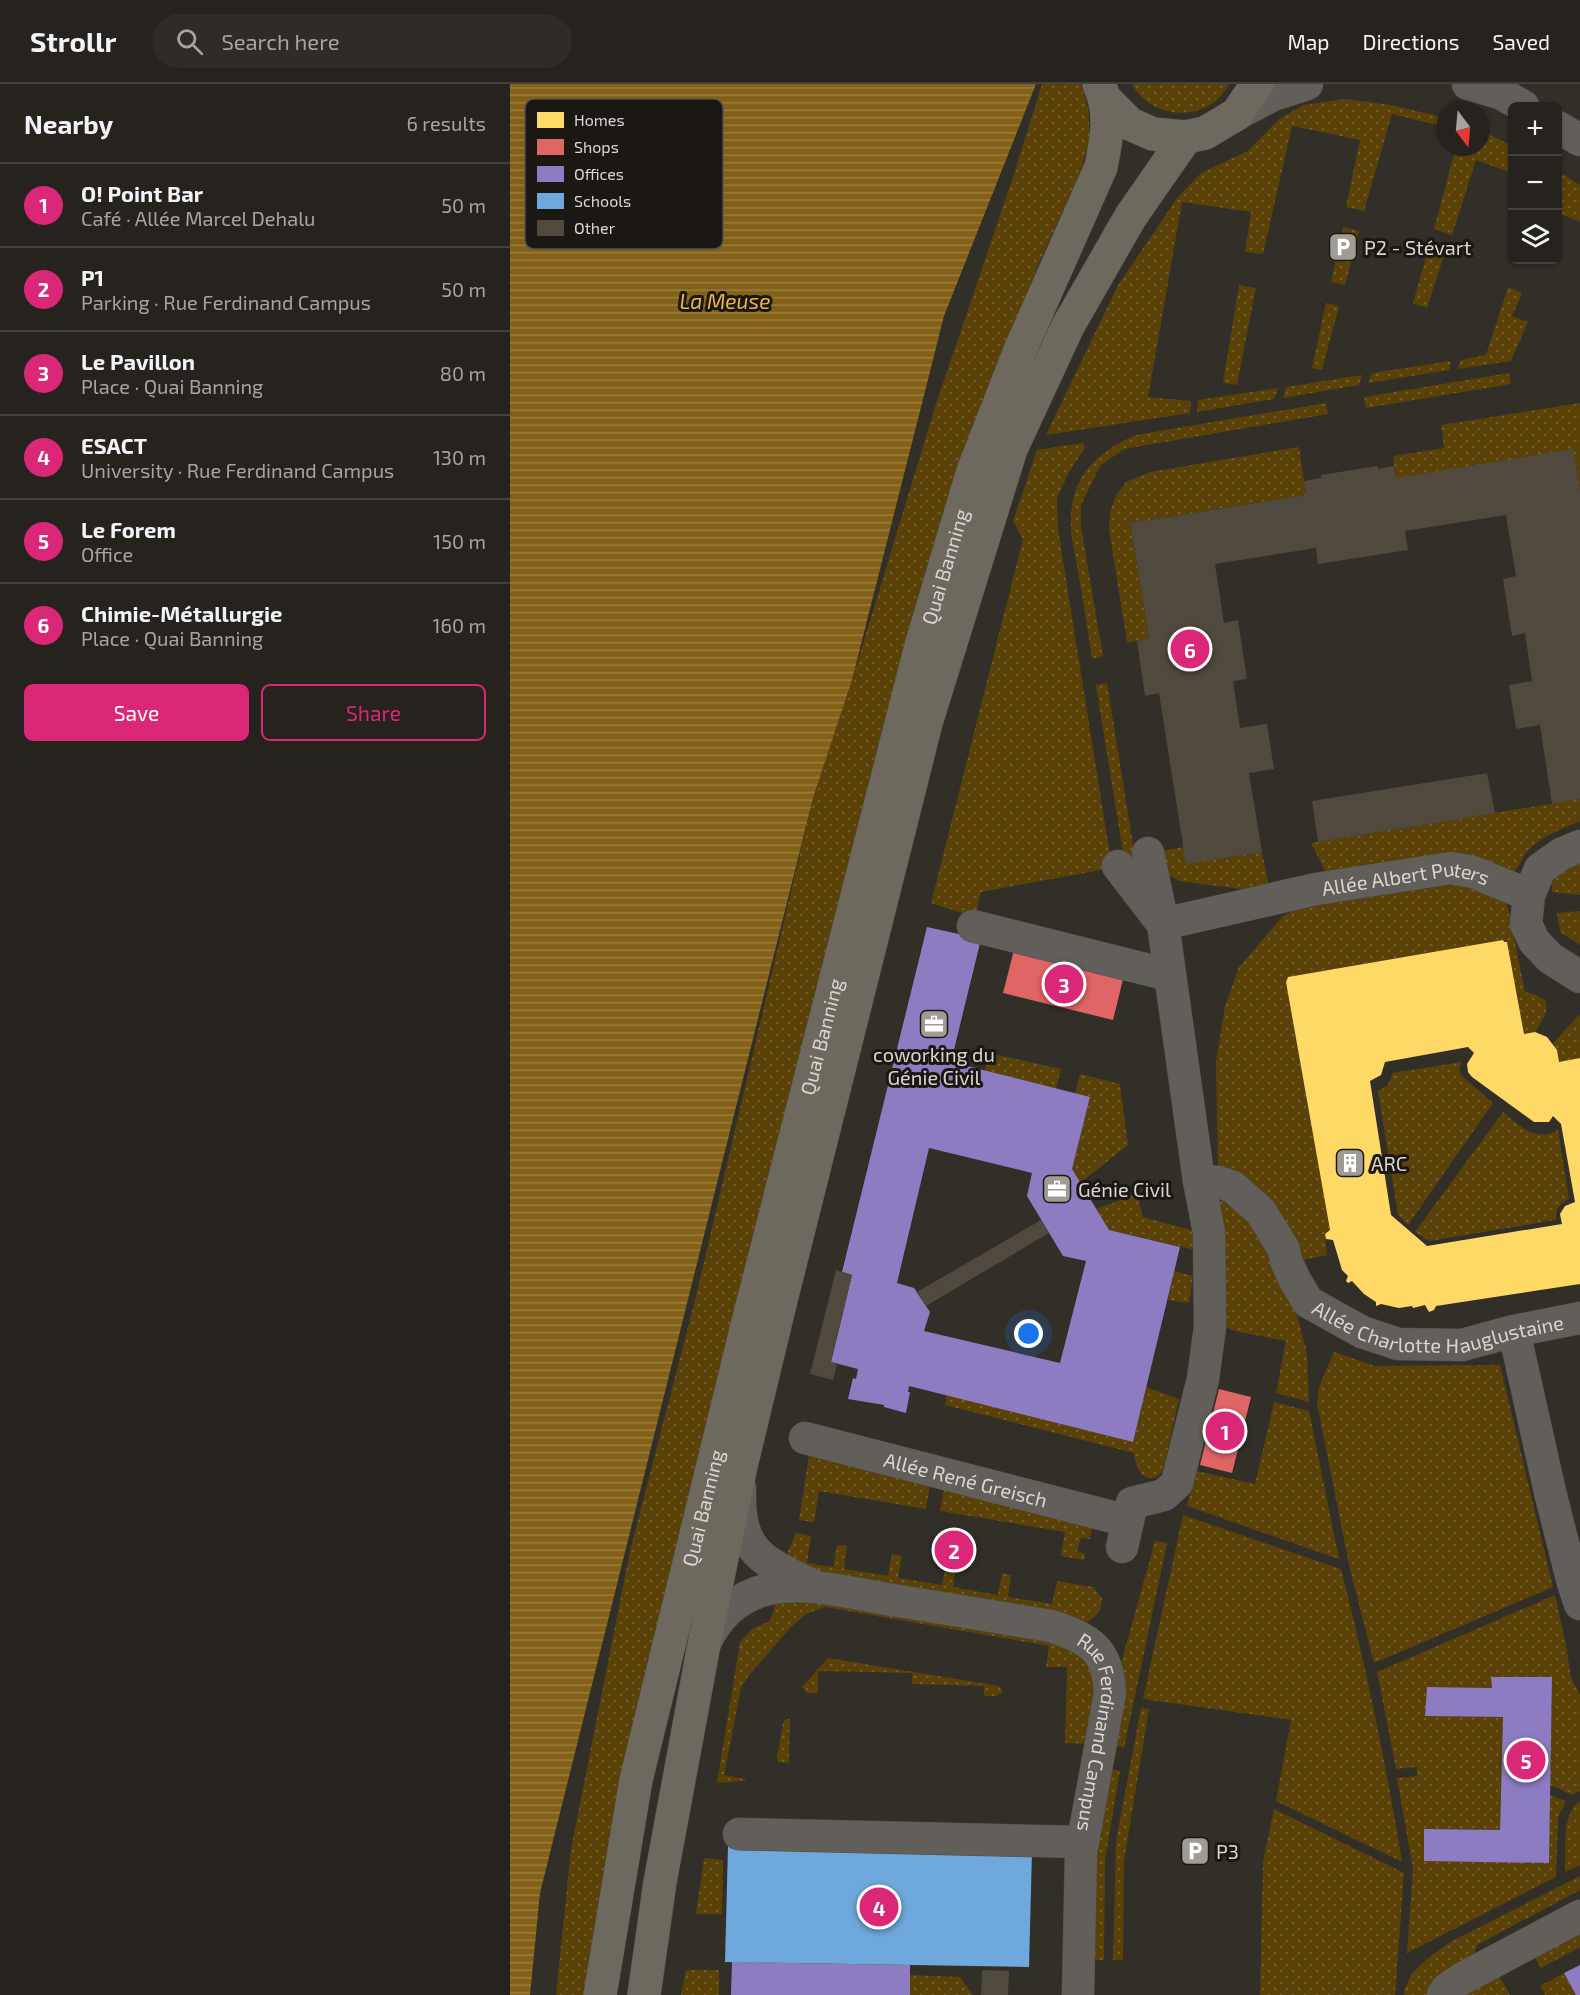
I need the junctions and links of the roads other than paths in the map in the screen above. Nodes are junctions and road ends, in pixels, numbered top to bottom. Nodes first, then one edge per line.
1 (1257, 84) edge
2 (1307, 84) edge
3 (1468, 84) edge
4 (1102, 92) edge
5 (1516, 102) edge
6 (1237, 114) junction
7 (1562, 130) edge
8 (1186, 137) junction
9 (1580, 140) edge
10 (1580, 846) edge
11 (1148, 852) dead end
12 (1118, 866) dead end
13 (1529, 895) junction
14 (1163, 924) junction
15 (973, 926) dead end
16 (1169, 975) junction
17 (1580, 977) edge
18 (1209, 1182) junction
19 (1580, 1318) edge
20 (1514, 1331) junction
21 (805, 1438) dead end
22 (741, 1466) junction
23 (815, 1587) junction
24 (1580, 1604) edge
25 (703, 1650) junction
26 (740, 1834) dead end
27 (1083, 1842) junction
28 (1580, 1917) edge
29 (600, 1995) edge
30 (644, 1995) edge
31 (1078, 1995) edge
32 (1443, 1995) edge

1 - 6 main road, Quai Banning
2 - 6 street
3 - 5 street
4 - 8 main road, Quai Banning
4 - 29 main road, Quai Banning
6 - 8 main road, Quai Banning
7 - 9 street
8 - 22 main road, Quai Banning
10 - 13 street
11 - 14 street
12 - 14 street
13 - 14 street, Allée Albert Puters
13 - 17 street
14 - 16 street
15 - 16 street
16 - 18 street
18 - 20 street, Allée Charlotte Hauglustaine
18 - 21 street, Allée René Greisch
19 - 20 street, Allée Charlotte Hauglustaine
20 - 24 street
22 - 23 street
22 - 25 main road, Quai Banning
23 - 25 street
23 - 27 street, Rue Ferdinand Campus
25 - 30 main road, Quai Banning
26 - 27 street
27 - 31 street, Rue Ferdinand Campus
28 - 32 street

